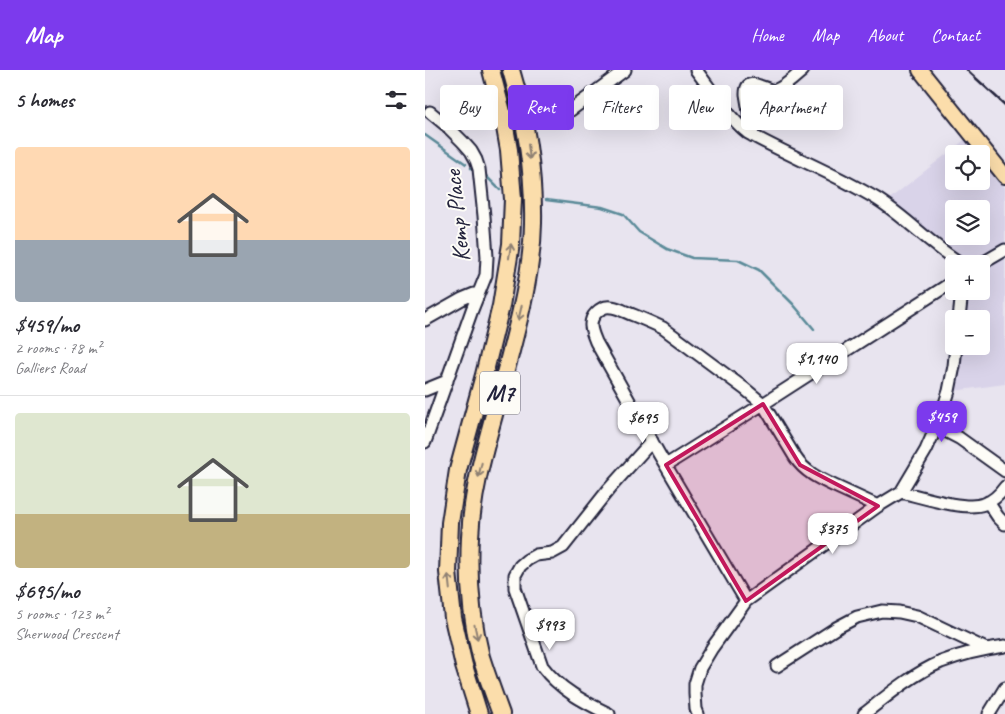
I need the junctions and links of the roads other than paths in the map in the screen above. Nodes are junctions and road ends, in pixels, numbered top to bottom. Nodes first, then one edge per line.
1 (491, 70) edge
2 (511, 70) edge
3 (625, 70) edge
4 (696, 70) edge
5 (803, 70) edge
6 (920, 70) edge
7 (574, 108) edge
8 (430, 112) dead end
9 (753, 136) junction
10 (1005, 176) edge
11 (1005, 250) edge
12 (949, 255) edge
13 (990, 259) edge
14 (945, 287) edge
15 (478, 295) junction
16 (425, 320) edge
17 (955, 355) edge
18 (447, 381) junction
19 (425, 391) edge
20 (440, 401) junction
21 (763, 404) junction
22 (936, 426) junction
23 (652, 441) junction
24 (425, 442) edge
25 (659, 454) junction
26 (634, 461) junction
27 (666, 465) junction
28 (1005, 471) edge
29 (1005, 487) edge
30 (901, 492) junction
31 (988, 502) junction
32 (878, 506) junction
33 (1005, 524) edge
34 (746, 601) junction
35 (1005, 646) edge
36 (986, 649) junction
37 (777, 666) dead end
38 (1005, 688) edge
39 (479, 714) edge
40 (501, 714) edge
41 (609, 714) edge
42 (698, 714) edge
43 (864, 714) edge
44 (989, 714) edge

39 -> 1 highway, M7
2 -> 40 highway, M7
3 - 7 street
4 - 9 street
5 - 9 street
6 - 10 main road
8 - 15 street, Kemp Place
9 - 12 street
11 - 13 street
14 - 21 street
15 - 16 street
15 - 18 street, Kemp Place
17 - 22 street
18 - 19 street
18 - 20 street, Kemp Place
19 - 20 street
20 - 24 street, Kemp Place
21 - 23 street
21 - 27 street
21 - 32 street
22 - 28 street
22 - 30 street
23 - 25 street
23 - 26 street
25 - 26 street
25 - 27 street
26 - 41 street
27 - 34 street
29 - 31 street
30 - 31 street
30 - 32 street
31 - 33 street
32 - 34 street
34 - 42 street
35 - 36 street
36 - 37 street
36 - 43 street
38 - 44 street

